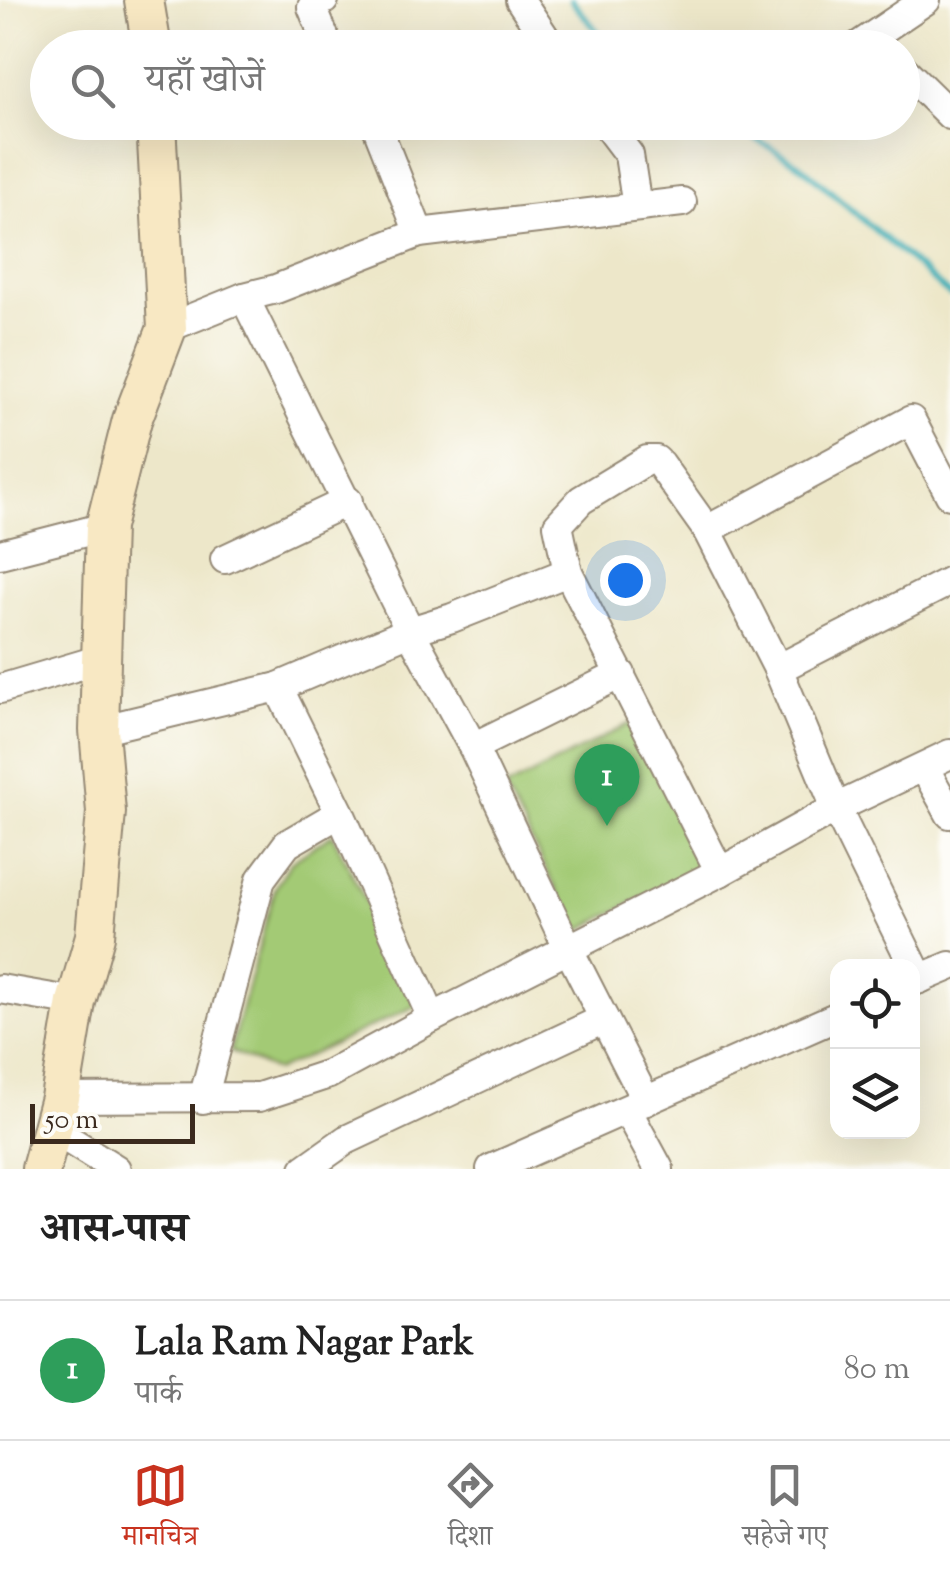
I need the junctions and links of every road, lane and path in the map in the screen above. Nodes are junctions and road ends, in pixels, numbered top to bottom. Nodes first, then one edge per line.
1 (144, 0) edge
2 (324, 0) edge
3 (520, 0) edge
4 (926, 0) edge
5 (149, 30) edge
6 (322, 30) edge
7 (540, 30) edge
8 (887, 30) edge
9 (920, 86) edge
10 (950, 115) edge
11 (157, 140) edge
12 (382, 140) edge
13 (617, 140) edge
14 (682, 202) dead end
15 (637, 207) junction
16 (418, 233) junction
17 (244, 296) junction
18 (168, 328) junction
19 (950, 495) edge
20 (348, 501) junction
21 (105, 527) junction
22 (707, 530) junction
23 (0, 554) edge
24 (225, 559) dead end
25 (568, 572) junction
26 (950, 581) edge
27 (410, 631) junction
28 (100, 659) junction
29 (778, 669) junction
30 (622, 674) junction
31 (278, 687) junction
32 (0, 689) edge
33 (99, 730) junction
34 (473, 747) junction
35 (950, 754) edge
36 (924, 767) junction
37 (836, 808) junction
38 (340, 814) junction
39 (950, 814) edge
40 (720, 872) junction
41 (568, 948) junction
42 (906, 959) edge
43 (950, 966) edge
44 (920, 979) edge
45 (0, 989) edge
46 (76, 1002) junction
47 (432, 1018) junction
48 (604, 1019) junction
49 (830, 1020) edge
50 (203, 1099) junction
51 (637, 1106) junction
52 (56, 1113) junction
53 (40, 1169) edge
54 (116, 1169) edge
55 (306, 1169) edge
56 (491, 1169) edge
57 (659, 1169) edge

1 - 5 street
2 - 6 street
3 - 7 street
4 - 8 street
9 - 10 street
11 - 18 street
12 - 16 street
13 - 15 street
14 - 15 street
15 - 16 street
16 - 17 street
17 - 18 street
17 - 20 street
18 - 21 street
19 - 22 street
20 - 24 street
20 - 27 street
21 - 23 street
21 - 28 street
22 - 25 street
22 - 29 street
25 - 27 street
25 - 30 street
26 - 29 street
27 - 31 street
27 - 34 street
28 - 32 street
28 - 33 street
29 - 37 street
30 - 34 street
30 - 40 street
31 - 33 street
31 - 38 street
33 - 46 street
34 - 41 street
35 - 36 street
36 - 37 street
36 - 39 street
37 - 40 street
37 - 42 street
38 - 47 street
38 - 50 street
40 - 41 street
41 - 47 street
41 - 48 street
43 - 44 street
45 - 46 street
46 - 52 street
47 - 50 street
48 - 51 street
48 - 55 street
49 - 51 street
50 - 52 street
51 - 56 street
51 - 57 street
52 - 53 street
52 - 54 street

